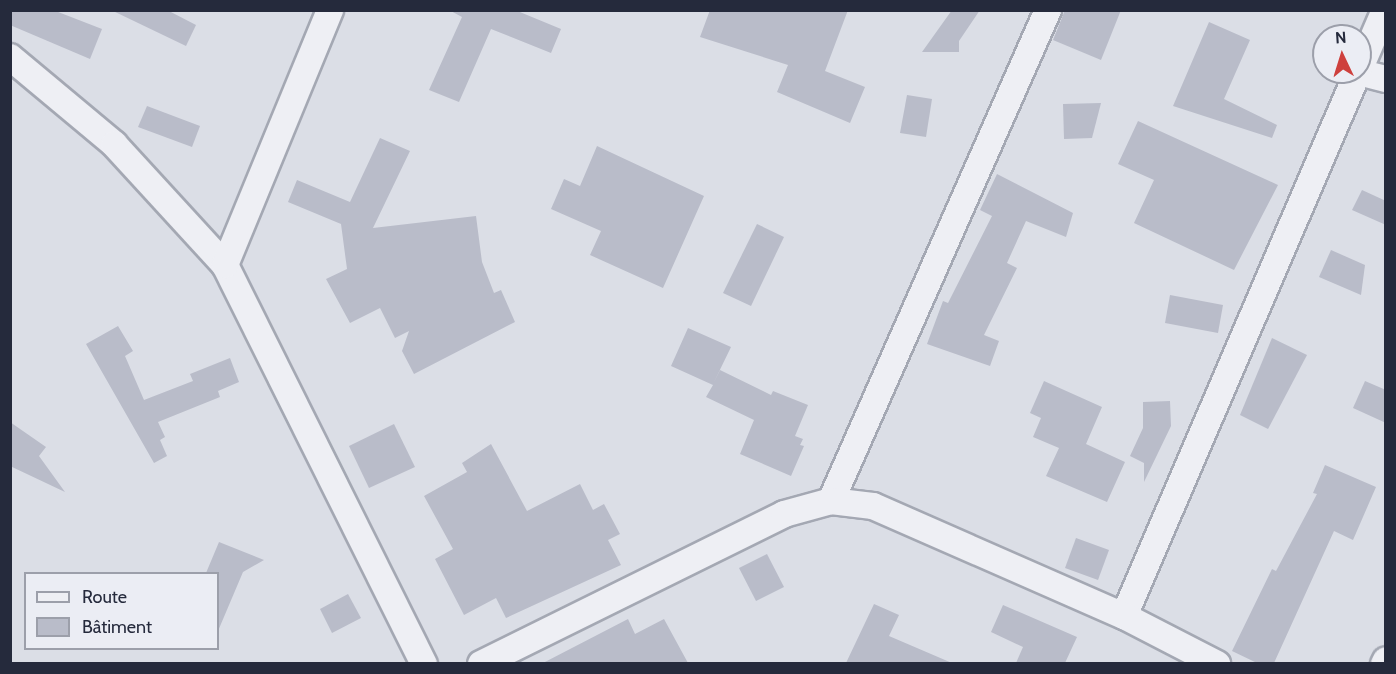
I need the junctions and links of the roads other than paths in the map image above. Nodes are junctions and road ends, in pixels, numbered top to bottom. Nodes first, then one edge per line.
1 (330, 10) edge
2 (1048, 10) edge
3 (1384, 10) edge
4 (1372, 39) edge
5 (10, 57) edge
6 (1353, 84) edge
7 (225, 265) junction
8 (831, 501) junction
9 (1124, 616) junction
10 (424, 663) edge
11 (481, 663) edge
12 (1218, 663) edge

1 - 7 street
2 - 8 street
3 - 4 street
5 - 7 street
6 - 9 street
7 - 10 street
8 - 9 street
8 - 11 street
9 - 12 street

